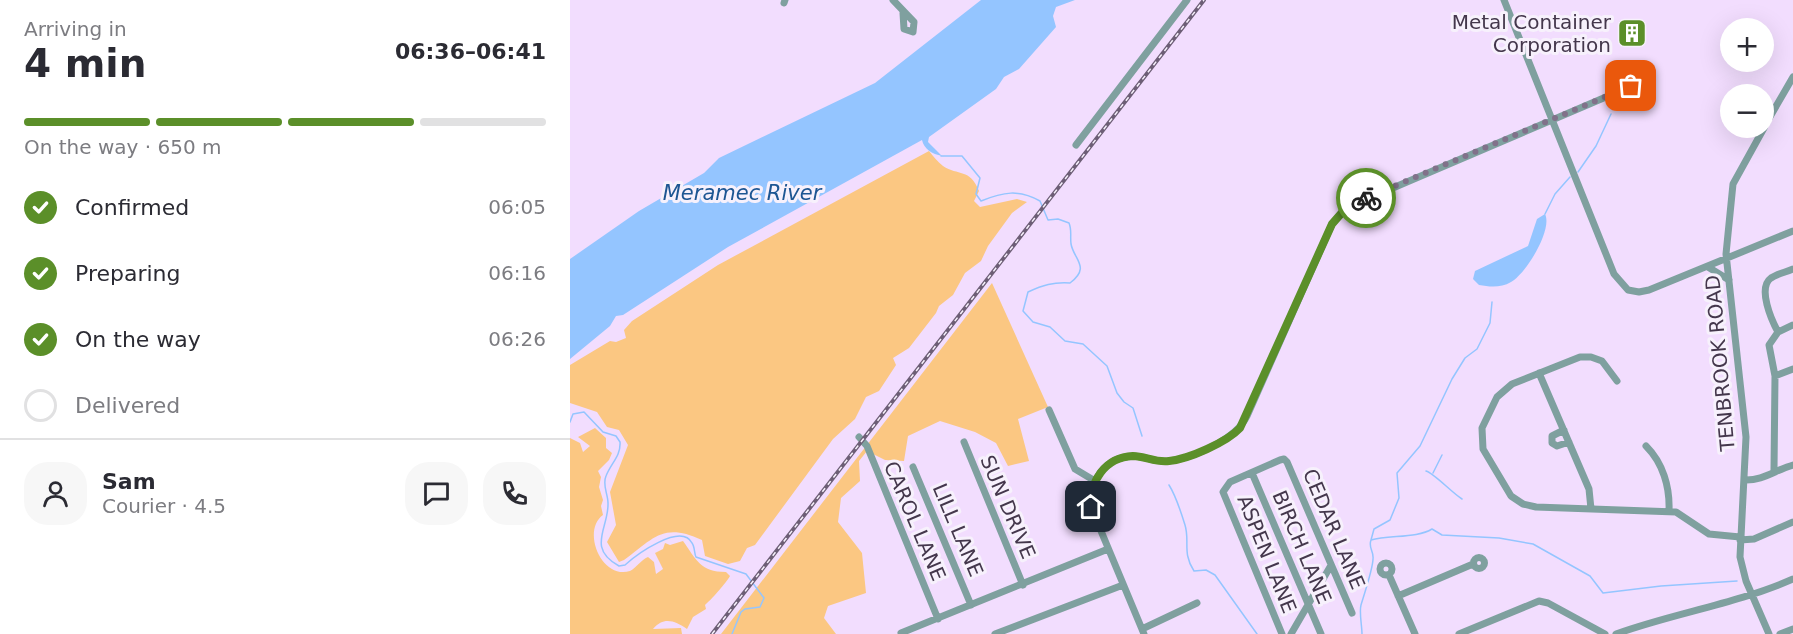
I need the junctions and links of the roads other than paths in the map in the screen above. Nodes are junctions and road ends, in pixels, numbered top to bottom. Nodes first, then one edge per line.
1 (893, 0) edge
2 (1187, 0) edge
3 (1504, 0) edge
4 (903, 13) dead end
5 (1793, 77) edge
6 (1648, 79) dead end
7 (1774, 110) edge
8 (1551, 119) junction
9 (1758, 138) edge
10 (1076, 145) dead end
11 (1793, 231) edge
12 (1727, 243) junction
13 (1741, 253) junction
14 (1727, 259) junction
15 (1708, 267) junction
16 (1793, 269) edge
17 (1730, 280) junction
18 (1793, 325) edge
19 (1778, 332) junction
20 (1793, 369) edge
21 (1539, 373) junction
22 (1775, 376) junction
23 (1617, 381) dead end
24 (1048, 410) dead end
25 (1564, 430) junction
26 (859, 437) dead end
27 (964, 442) dead end
28 (1569, 442) junction
29 (1646, 446) dead end
30 (1793, 465) edge
31 (913, 467) dead end
32 (1774, 471) junction
33 (1252, 473) junction
34 (1744, 480) junction
35 (1095, 481) junction
36 (1591, 509) junction
37 (1669, 511) junction
38 (1793, 522) edge
39 (1740, 538) junction
40 (1108, 549) junction
41 (1473, 564) dead end
42 (1330, 567) junction
43 (1389, 575) dead end
44 (1793, 579) edge
45 (1023, 585) junction
46 (1123, 585) junction
47 (1398, 596) junction
48 (1752, 596) junction
49 (1197, 603) dead end
50 (1308, 604) junction
51 (971, 606) junction
52 (1352, 613) dead end
53 (938, 619) junction
54 (1793, 628) edge
55 (1143, 631) edge
56 (901, 633) edge
57 (995, 634) edge
58 (1282, 634) edge
59 (1291, 634) edge
60 (1321, 634) edge
61 (1415, 634) edge
62 (1459, 634) edge
63 (1605, 634) edge
64 (1616, 634) edge
65 (1769, 634) edge
66 (1780, 634) edge

1 - 4 street
2 - 10 street
3 - 8 street
5 - 7 street, TENBROOK ROAD
6 - 8 street
8 - 15 street
8 - 35 street
9 - 12 street, TENBROOK ROAD
11 - 13 street
12 - 13 street
12 - 14 street, TENBROOK ROAD
13 - 14 street
14 - 15 street
14 - 17 street, TENBROOK ROAD
15 - 17 street
16 - 19 street
17 - 34 street, TENBROOK ROAD
18 - 19 street
19 - 22 street
20 - 22 street
21 - 23 street
21 - 25 street
21 - 36 street
22 - 32 street
24 - 35 street
25 - 28 street
25 - 28 street
26 - 53 street, CAROL LANE
27 - 45 street, SUN DRIVE
28 - 36 street
29 - 37 street
30 - 32 street
31 - 51 street, LILL LANE
32 - 34 street
33 - 42 street, CEDAR LANE
33 - 50 street, BIRCH LANE
33 - 58 street, ASPEN LANE
34 - 39 street, TENBROOK ROAD
35 - 40 street
36 - 37 street
37 - 39 street
38 - 39 street
39 - 48 street, TENBROOK ROAD
40 - 45 street
40 - 46 street
41 - 47 street
42 - 50 street
42 - 52 street, CEDAR LANE
43 - 47 street
44 - 48 street
45 - 51 street
46 - 55 street
46 - 57 street
47 - 61 street
48 - 64 street
48 - 65 street, TENBROOK ROAD
49 - 55 street
50 - 59 street
50 - 60 street, BIRCH LANE
51 - 53 street
53 - 56 street
54 - 66 street
62 - 63 street

